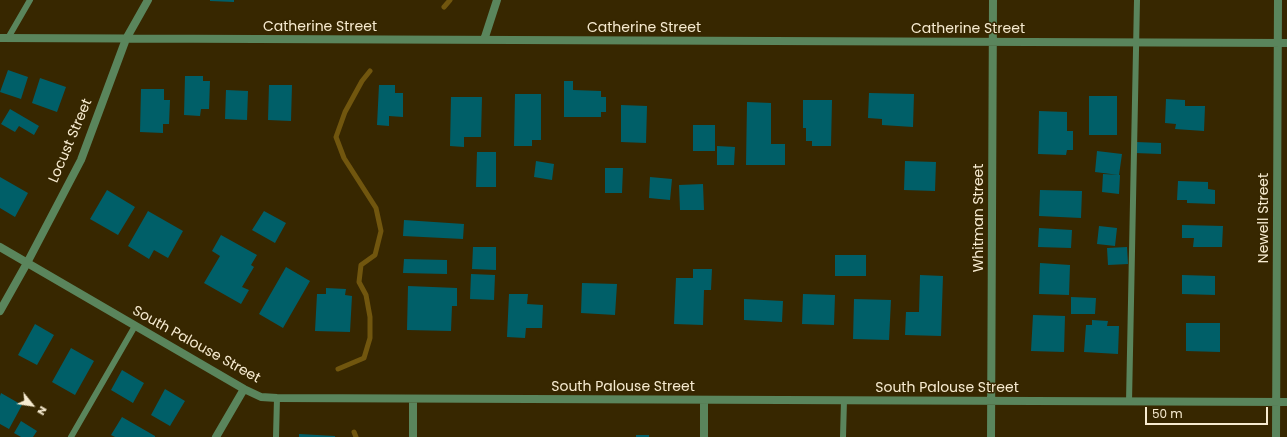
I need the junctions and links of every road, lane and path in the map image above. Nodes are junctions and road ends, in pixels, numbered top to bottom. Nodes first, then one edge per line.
1 (30, 0) edge
2 (148, 0) edge
3 (497, 0) edge
4 (993, 0) edge
5 (1137, 0) edge
6 (1278, 0) edge
7 (4, 38) edge
8 (126, 39) junction
9 (484, 40) junction
10 (992, 42) junction
11 (1136, 43) junction
12 (1278, 43) junction
13 (1287, 44) edge
14 (0, 247) edge
15 (28, 263) junction
16 (0, 311) edge
17 (135, 326) junction
18 (244, 390) junction
19 (277, 398) junction
20 (413, 399) junction
21 (704, 400) junction
22 (844, 400) junction
23 (991, 401) junction
24 (1129, 402) junction
25 (1276, 402) junction
26 (1287, 402) edge
27 (71, 437) edge
28 (216, 437) edge
29 (276, 437) edge
30 (413, 437) edge
31 (704, 437) edge
32 (843, 437) edge
33 (991, 437) edge
34 (1276, 437) edge

1 - 7 lane
2 - 8 street, Locust Street
3 - 9 street
4 - 10 street, Whitman Street
5 - 11 lane
6 - 12 street, Newell Street
7 - 8 street, Catherine Street
8 - 9 street, Catherine Street
8 - 15 street, Locust Street
9 - 10 street, Catherine Street
10 - 11 street, Catherine Street
10 - 23 street, Whitman Street
11 - 12 street, Catherine Street
11 - 24 lane
12 - 13 street, Catherine Street
12 - 25 street, Newell Street
14 - 15 street, South Palouse Street
15 - 16 street, Locust Street
15 - 17 street, South Palouse Street
17 - 18 street, South Palouse Street
17 - 27 lane
18 - 19 street, South Palouse Street
18 - 28 street
19 - 20 street, South Palouse Street
19 - 29 lane
20 - 21 street, South Palouse Street
20 - 30 street
21 - 22 street, South Palouse Street
21 - 31 street
22 - 23 street, South Palouse Street
22 - 32 lane
23 - 24 street, South Palouse Street
23 - 33 street, Whitman Street
24 - 25 street, South Palouse Street
25 - 26 street, South Palouse Street
25 - 34 street, Newell Street

